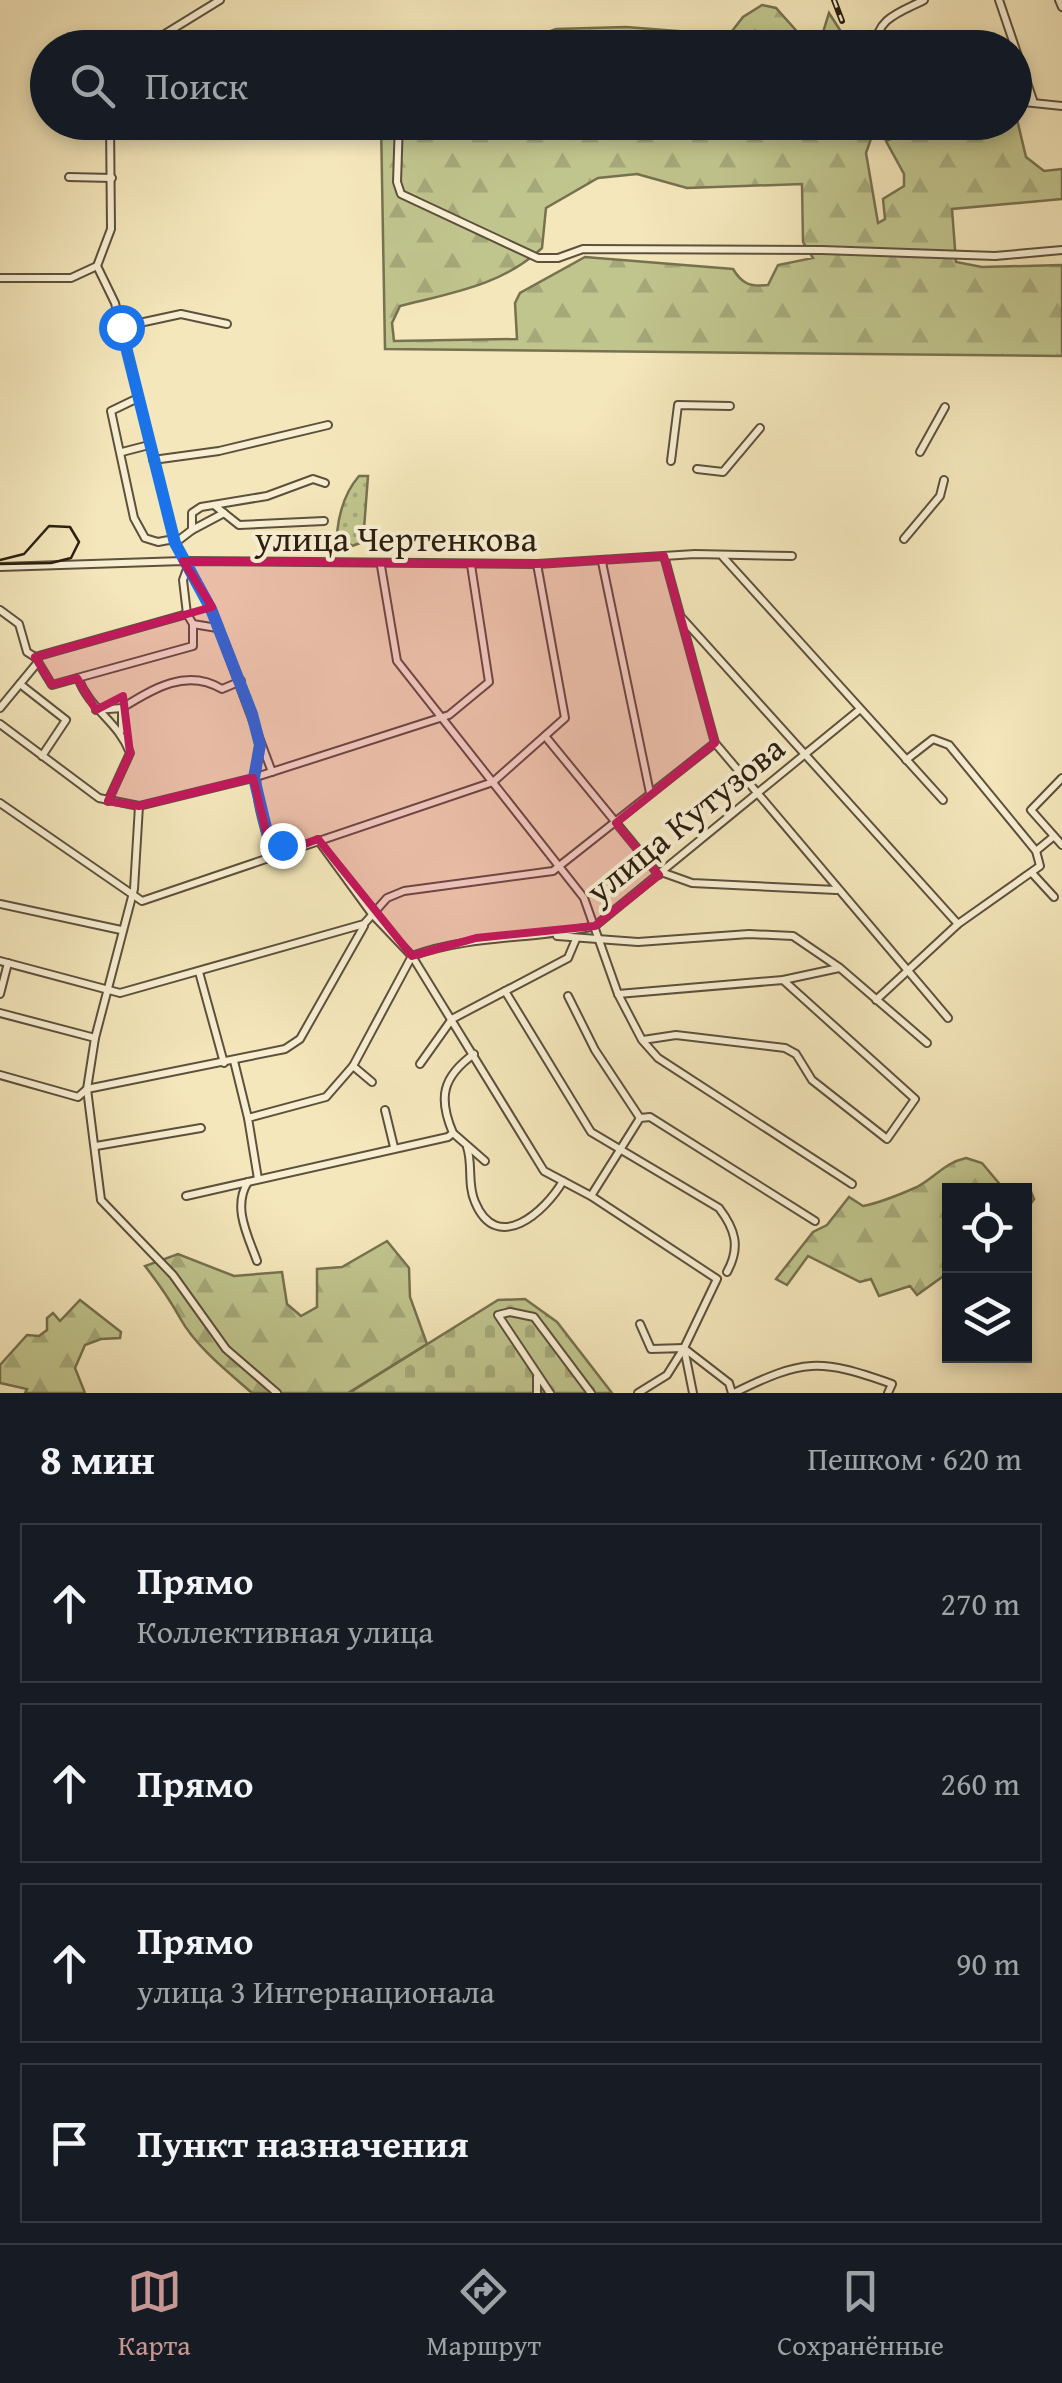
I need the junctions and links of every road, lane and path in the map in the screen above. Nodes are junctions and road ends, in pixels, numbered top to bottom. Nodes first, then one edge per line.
1 (220, 0) edge
2 (924, 0) edge
3 (999, 0) edge
4 (1059, 0) edge
5 (1062, 7) edge
6 (171, 30) edge
7 (878, 30) edge
8 (1009, 30) edge
9 (1032, 97) edge
10 (1033, 100) joint
11 (1062, 106) edge
12 (111, 140) edge
13 (398, 140) edge
14 (68, 177) dead end
15 (112, 178) junction
16 (1062, 250) edge
17 (96, 266) junction
18 (0, 278) edge
19 (227, 324) dead end
20 (121, 327) junction
21 (138, 398) junction
22 (730, 406) dead end
23 (944, 408) dead end
24 (328, 424) dead end
25 (760, 428) dead end
26 (150, 445) junction
27 (122, 452) junction
28 (920, 452) dead end
29 (153, 460) junction
30 (670, 462) dead end
31 (697, 469) dead end
32 (944, 480) dead end
33 (325, 483) dead end
34 (214, 505) junction
35 (224, 513) junction
36 (324, 521) dead end
37 (192, 530) junction
38 (904, 538) dead end
39 (174, 541) junction
40 (664, 556) junction
41 (722, 556) junction
42 (792, 556) dead end
43 (602, 562) junction
44 (537, 564) junction
45 (185, 565) junction
46 (472, 565) junction
47 (381, 566) junction
48 (0, 568) edge
49 (0, 610) edge
50 (186, 614) junction
51 (682, 618) junction
52 (192, 624) junction
53 (218, 628) junction
54 (36, 659) junction
55 (78, 678) junction
56 (241, 680) junction
57 (20, 684) junction
58 (0, 708) edge
59 (122, 708) junction
60 (96, 710) junction
61 (859, 710) junction
62 (440, 717) junction
63 (0, 724) edge
64 (122, 730) junction
65 (545, 736) junction
66 (715, 743) junction
67 (260, 745) junction
68 (807, 753) junction
69 (42, 756) junction
70 (906, 760) junction
71 (272, 772) junction
72 (254, 778) junction
73 (1062, 778) edge
74 (493, 782) junction
75 (650, 793) junction
76 (756, 796) junction
77 (943, 800) dead end
78 (108, 801) junction
79 (0, 802) edge
80 (139, 806) junction
81 (616, 823) junction
82 (1053, 836) junction
83 (318, 839) junction
84 (1062, 845) edge
85 (290, 849) junction
86 (1036, 851) junction
87 (563, 866) junction
88 (1032, 873) junction
89 (662, 874) junction
90 (837, 890) junction
91 (129, 897) junction
92 (1054, 897) dead end
93 (0, 904) edge
94 (372, 914) junction
95 (364, 924) junction
96 (958, 924) junction
97 (594, 926) junction
98 (121, 930) junction
99 (551, 936) junction
100 (576, 939) junction
101 (601, 942) junction
102 (412, 956) junction
103 (4, 962) edge
104 (907, 967) junction
105 (840, 968) junction
106 (199, 972) junction
107 (783, 980) junction
108 (505, 991) junction
109 (110, 993) junction
110 (0, 994) edge
111 (618, 994) junction
112 (568, 996) dead end
113 (876, 1000) junction
114 (0, 1013) edge
115 (948, 1018) dead end
116 (452, 1019) junction
117 (95, 1038) junction
118 (642, 1040) junction
119 (928, 1043) dead end
120 (474, 1054) junction
121 (234, 1060) junction
122 (224, 1063) junction
123 (420, 1064) dead end
124 (353, 1066) junction
125 (0, 1075) edge
126 (372, 1082) dead end
127 (87, 1089) junction
128 (385, 1110) dead end
129 (248, 1118) junction
130 (640, 1118) junction
131 (201, 1128) dead end
132 (453, 1134) junction
133 (96, 1146) junction
134 (394, 1147) junction
135 (467, 1147) junction
136 (620, 1150) junction
137 (485, 1161) dead end
138 (254, 1180) junction
139 (563, 1182) junction
140 (852, 1184) dead end
141 (186, 1196) dead end
142 (590, 1196) junction
143 (815, 1222) dead end
144 (258, 1260) dead end
145 (728, 1272) dead end
146 (640, 1324) dead end
147 (684, 1348) junction
148 (537, 1376) junction
149 (278, 1393) edge
150 (536, 1393) edge
151 (550, 1393) edge
152 (591, 1393) edge
153 (638, 1393) edge
154 (694, 1393) edge
155 (733, 1393) edge
156 (888, 1393) edge

1 - 6 street
2 - 7 street
3 - 8 street
4 - 5 street
9 - 10 street
10 - 11 street
12 - 15 street
13 - 16 street
14 - 15 street
15 - 17 street
17 - 18 street
17 - 20 street
19 - 20 street
20 - 21 street
21 - 26 street
21 - 27 street
22 - 30 street
23 - 28 street
24 - 29 street
25 - 31 street
26 - 27 street
26 - 29 street
27 - 39 street
29 - 39 street
32 - 38 street
33 - 34 street
34 - 35 street
34 - 37 street
35 - 36 street
35 - 37 street
37 - 39 street
39 - 45 street
40 - 41 street, улица Чертенкова
40 - 43 street, улица Чертенкова
40 - 51 street
41 - 42 street, улица Чертенкова
41 - 61 street
43 - 44 street, улица Чертенкова
43 - 75 street
44 - 46 street, улица Чертенкова
44 - 65 street
45 - 47 street, улица Чертенкова
45 - 48 street, улица Чертенкова
45 - 50 street
45 - 53 street
46 - 47 street, улица Чертенкова
46 - 62 street
47 - 62 street
49 - 54 street
50 - 52 street
50 - 54 street
51 - 66 street
51 - 68 street
52 - 53 street
52 - 55 street
53 - 56 street
54 - 55 street
54 - 57 street
55 - 60 street
56 - 59 street
56 - 67 street
57 - 58 street
57 - 69 street
59 - 60 street
59 - 64 street
60 - 64 street
61 - 68 street, улица Кутузова
61 - 70 street
62 - 71 street
62 - 74 street
63 - 69 street
64 - 78 street
65 - 74 street
65 - 81 street
66 - 75 street
66 - 76 street
67 - 71 street
67 - 72 street
68 - 76 street, улица Кутузова
68 - 96 street
69 - 78 street
70 - 77 street
70 - 86 street
71 - 72 street
72 - 80 street
72 - 85 street
73 - 82 street
74 - 83 street
74 - 87 street
75 - 81 street
76 - 89 street, улица Кутузова
76 - 90 street
78 - 80 street
79 - 91 street
80 - 91 street
81 - 87 street
81 - 89 street
82 - 84 street
82 - 86 street
83 - 85 street
83 - 94 street
85 - 91 street
86 - 88 street
87 - 94 street
87 - 97 street
88 - 92 street
88 - 96 street
89 - 90 street
89 - 97 street, улица Кутузова
90 - 104 street
91 - 98 street
93 - 98 street
94 - 95 street
94 - 102 street
95 - 106 street
95 - 121 street
96 - 104 street
97 - 99 street, улица Кутузова
97 - 101 street
98 - 109 street
99 - 100 street
99 - 102 street, улица Кутузова
100 - 101 street
100 - 108 street
101 - 105 street
101 - 111 street
102 - 116 street
102 - 124 street
103 - 109 street
103 - 110 street
104 - 113 street
104 - 115 street
105 - 107 street
105 - 113 street
106 - 109 street
106 - 122 street
107 - 111 street
107 - 118 street
108 - 116 street
108 - 136 street
109 - 117 street
111 - 118 street
112 - 130 street
113 - 119 street
114 - 117 street
116 - 120 street
116 - 123 street
117 - 127 street
118 - 140 street
120 - 132 street
120 - 139 street
121 - 122 street
121 - 129 street
122 - 127 street
124 - 126 street
124 - 129 street
125 - 127 street
127 - 133 street
128 - 134 street
129 - 138 street
130 - 136 street
130 - 143 street
131 - 133 street
132 - 134 street
132 - 135 street
133 - 149 street
134 - 138 street
135 - 137 street
135 - 139 street
136 - 142 street
136 - 145 street
138 - 141 street
138 - 144 street
139 - 142 street
142 - 147 street
146 - 147 street
147 - 153 street
147 - 154 street
147 - 155 street
148 - 150 street
148 - 151 street
148 - 152 street
155 - 156 street

